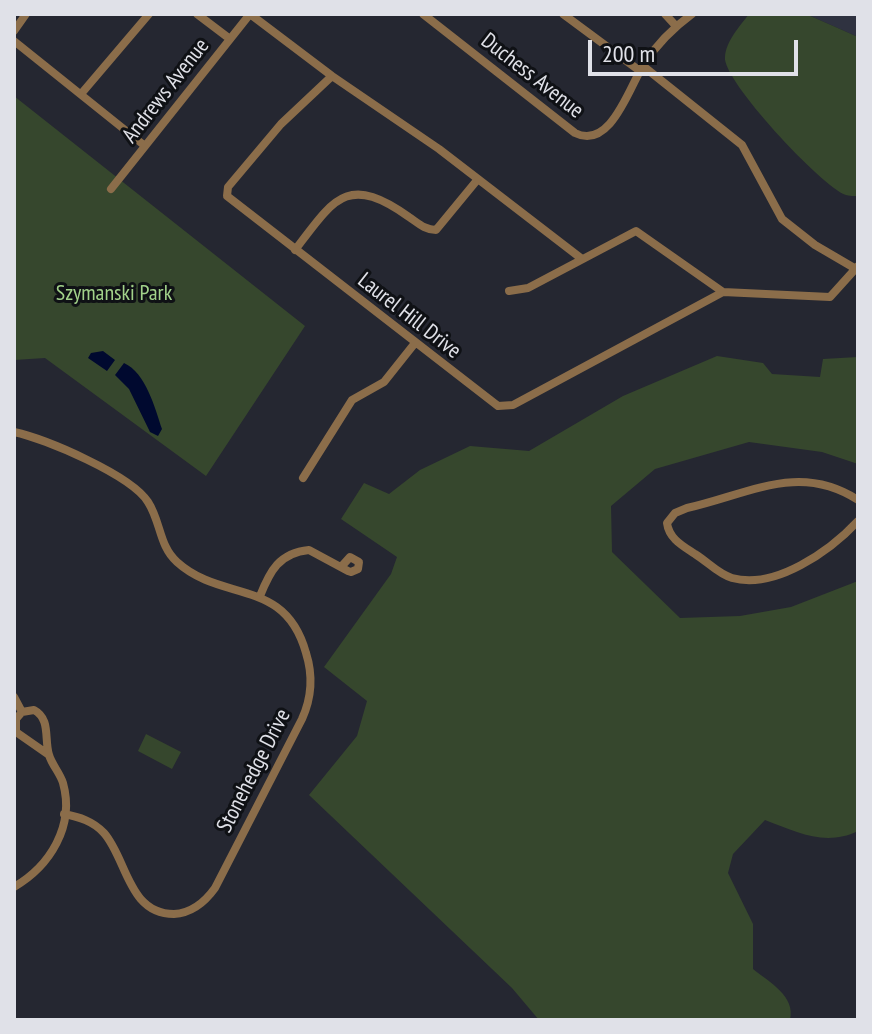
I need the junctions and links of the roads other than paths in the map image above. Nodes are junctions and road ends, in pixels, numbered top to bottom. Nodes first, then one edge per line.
1 (26, 14) edge
2 (149, 14) edge
3 (197, 14) edge
4 (250, 14) edge
5 (423, 14) edge
6 (563, 14) edge
7 (665, 14) edge
8 (692, 14) edge
9 (676, 26) junction
10 (14, 31) edge
11 (230, 39) junction
12 (14, 41) edge
13 (641, 68) junction
14 (332, 76) junction
15 (81, 94) junction
16 (145, 146) junction
17 (478, 179) junction
18 (111, 189) dead end
19 (295, 250) junction
20 (582, 259) junction
21 (857, 268) edge
22 (509, 291) dead end
23 (723, 292) junction
24 (415, 343) junction
25 (14, 432) edge
26 (303, 478) dead end
27 (858, 500) edge
28 (858, 521) edge
29 (341, 567) dead end
30 (260, 596) junction
31 (14, 697) edge
32 (22, 712) junction
33 (49, 755) junction
34 (64, 814) junction
35 (14, 887) edge

1 - 10 street
2 - 15 street
3 - 11 street
4 - 11 street, Andrews Avenue
4 - 14 street
5 - 13 street, Duchess Avenue
6 - 13 street
7 - 9 street
8 - 9 street
9 - 13 street
11 - 16 street, Andrews Avenue
12 - 15 street
13 - 21 street
14 - 17 street
14 - 19 street, Laurel Hill Drive
15 - 16 street
16 - 18 street, Andrews Avenue
17 - 19 street
17 - 20 street
19 - 24 street, Laurel Hill Drive
20 - 22 street
20 - 23 street
21 - 23 street
23 - 24 street, Laurel Hill Drive
24 - 26 street
25 - 30 street, Stonehedge Drive
27 - 28 street
29 - 30 street
30 - 34 street, Stonehedge Drive
31 - 32 street
32 - 33 street
32 - 33 street
33 - 34 street
34 - 35 street

